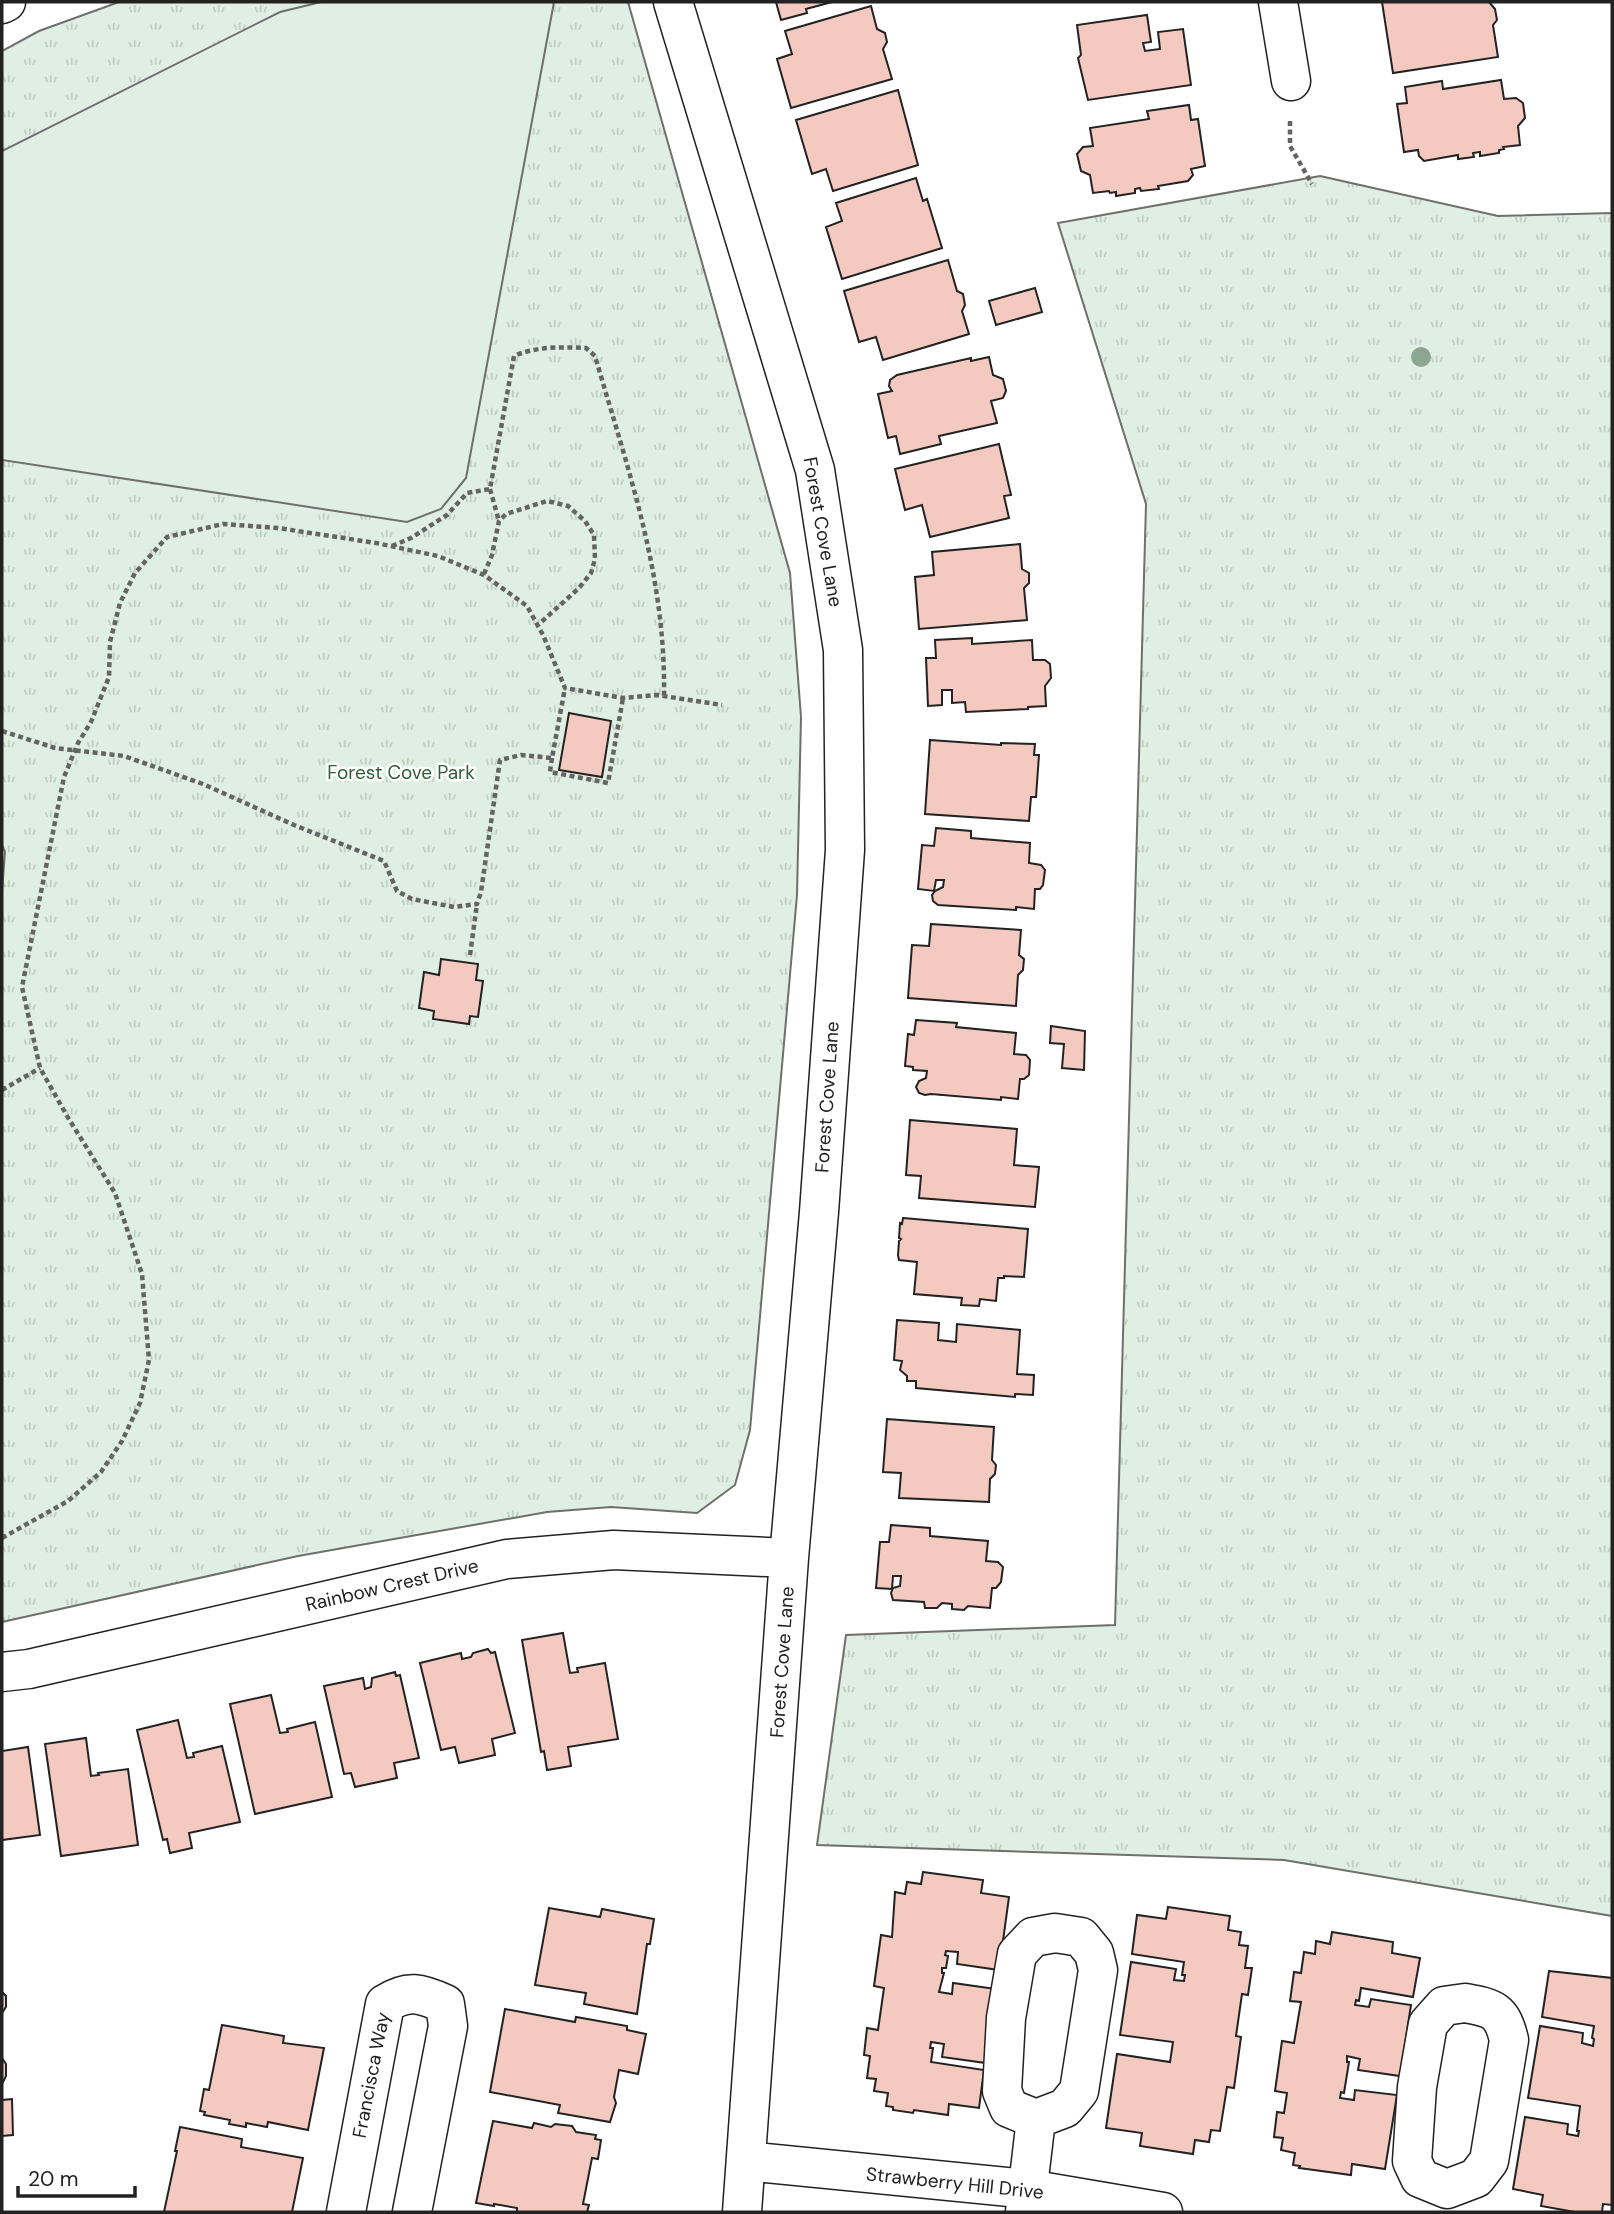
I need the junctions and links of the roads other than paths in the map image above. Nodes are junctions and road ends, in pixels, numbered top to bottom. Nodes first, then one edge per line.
1 (673, 2) edge
2 (1278, 2) edge
3 (1291, 81) road end
4 (789, 1558) junction
5 (2, 1672) edge
6 (1036, 2119) dead end
7 (746, 2161) junction
8 (1027, 2201) edge
9 (346, 2212) edge
10 (412, 2212) edge
11 (742, 2212) edge
12 (1163, 2212) edge

1 - 4 street, Forest Cove Lane
2 - 3 street
4 - 5 street, Rainbow Crest Drive
4 - 7 street, Forest Cove Lane
6 - 8 street
7 - 8 street, Strawberry Hill Drive
7 - 11 street, Forest Cove Lane
8 - 12 street, Strawberry Hill Drive
9 - 10 street, Francisca Way

